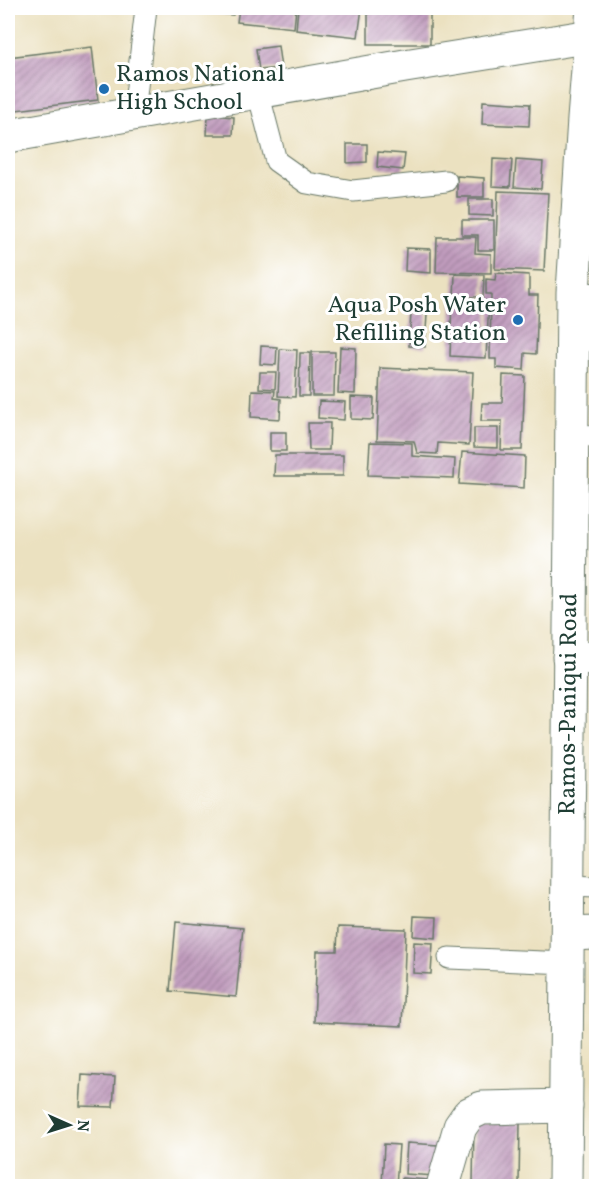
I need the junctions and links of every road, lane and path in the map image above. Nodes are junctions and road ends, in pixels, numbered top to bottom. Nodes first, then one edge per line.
1 (146, 8) edge
2 (593, 15) edge
3 (258, 92) junction
4 (134, 113) junction
5 (590, 120) edge
6 (8, 136) edge
7 (446, 181) dead end
8 (587, 198) edge
9 (585, 293) edge
10 (584, 436) edge
11 (583, 658) edge
12 (582, 886) edge
13 (577, 943) edge
14 (448, 958) dead end
15 (566, 1106) junction
16 (443, 1186) edge
17 (566, 1186) edge

1 - 4 lane
2 - 3 main road
2 - 5 main road, Ramos-Paniqui Road
3 - 4 main road
3 - 7 lane
4 - 6 main road
5 - 8 main road, Ramos-Paniqui Road
8 - 9 main road, Ramos-Paniqui Road
9 - 10 main road, Ramos-Paniqui Road
10 - 11 main road, Ramos-Paniqui Road
11 - 12 main road, Ramos-Paniqui Road
12 - 13 main road, Ramos-Paniqui Road
13 - 14 lane
13 - 15 main road, Ramos-Paniqui Road
15 - 16 main road
15 - 17 main road, Ramos-Paniqui Road

